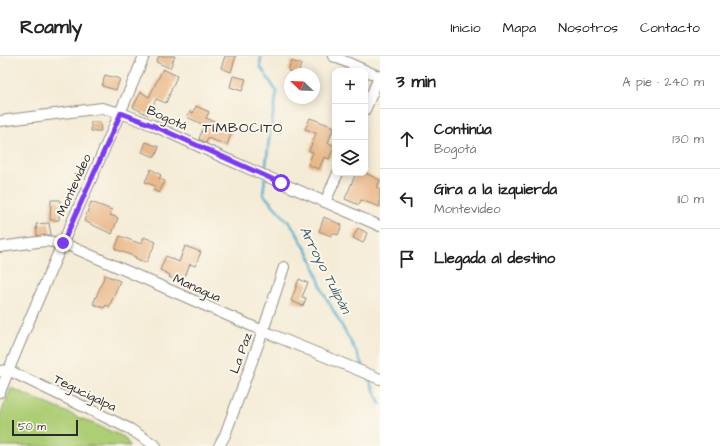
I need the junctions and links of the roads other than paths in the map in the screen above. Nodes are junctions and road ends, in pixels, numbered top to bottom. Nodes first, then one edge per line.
1 (144, 56) edge
2 (332, 56) edge
3 (380, 77) edge
4 (368, 104) edge
5 (121, 113) junction
6 (0, 121) edge
7 (337, 176) edge
8 (325, 202) junction
9 (380, 226) edge
10 (63, 243) junction
11 (0, 247) edge
12 (284, 267) dead end
13 (263, 331) junction
14 (4, 371) edge
15 (375, 377) edge
16 (0, 392) edge
17 (144, 442) edge
18 (156, 446) edge
19 (219, 446) edge

1 - 5 street, Montevideo
2 - 3 street
3 - 4 street
5 - 6 street, Bogotá
5 - 8 street, Bogotá
5 - 10 street, Montevideo
7 - 8 street
8 - 9 street, Bogotá
10 - 11 street, Managua
10 - 13 street, Managua
10 - 14 street, Montevideo
12 - 13 street, La Paz
13 - 15 street, Managua
13 - 19 street, La Paz
14 - 16 street, Montevideo
14 - 17 street, Tegucigalpa
17 - 18 street, Tegucigalpa

